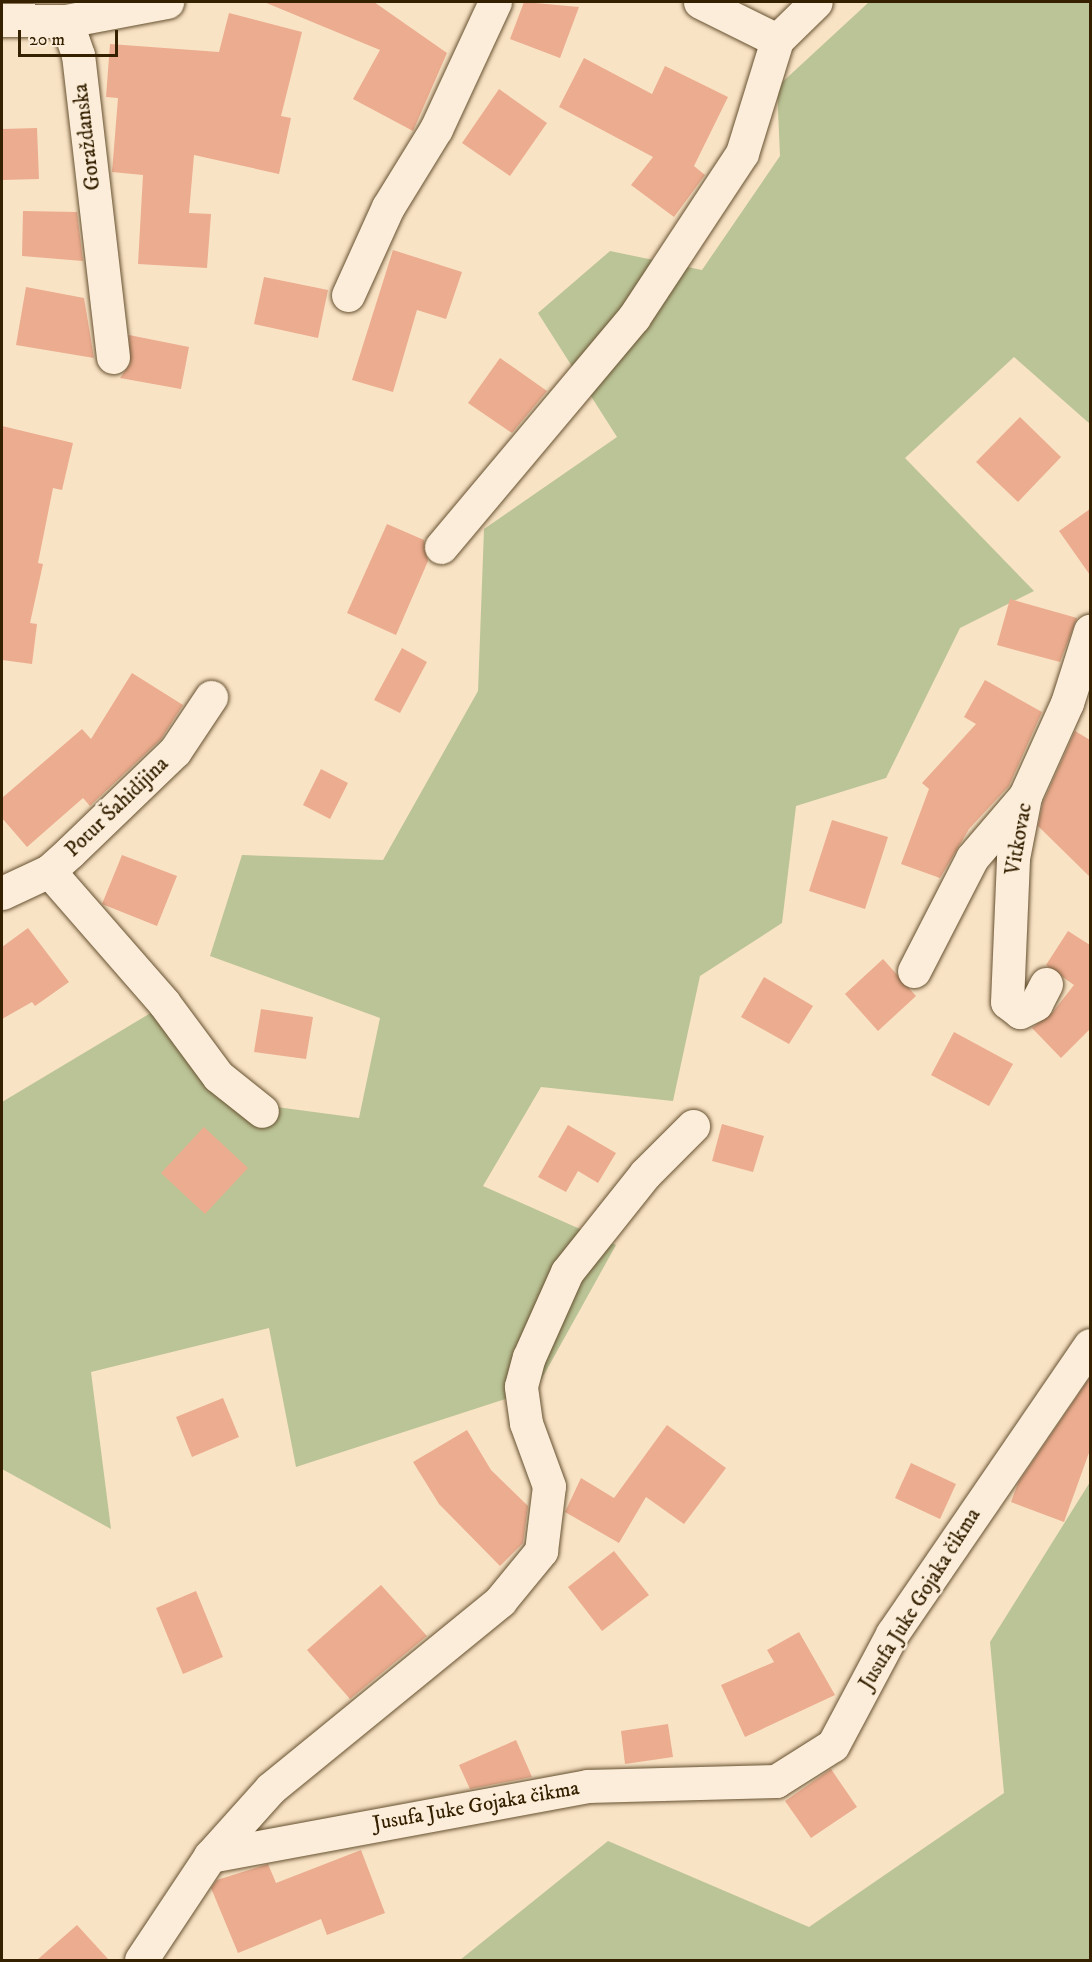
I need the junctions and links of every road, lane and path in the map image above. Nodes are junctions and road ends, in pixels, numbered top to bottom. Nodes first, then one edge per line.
1 (167, 2) edge
2 (495, 2) edge
3 (700, 2) edge
4 (816, 2) edge
5 (2, 20) edge
6 (66, 21) junction
7 (777, 40) junction
8 (348, 294) dead end
9 (113, 357) dead end
10 (441, 547) dead end
11 (1090, 631) edge
12 (211, 697) dead end
13 (1025, 796) junction
14 (49, 871) junction
15 (2, 893) edge
16 (914, 970) dead end
17 (1046, 984) dead end
18 (262, 1112) dead end
19 (693, 1126) dead end
20 (1090, 1345) edge
21 (210, 1856) junction
22 (141, 1960) edge

1 - 6 street
2 - 8 street
3 - 7 street
4 - 7 street
5 - 6 street
6 - 9 street, Goraždanska
7 - 10 street
11 - 13 street, Vitkovac
12 - 14 street, Potur Šahidijina
13 - 16 street
13 - 17 street, Vitkovac
14 - 15 street, Potur Šahidijina
14 - 18 street
19 - 21 street
20 - 21 street, Jusufa Juke Gojaka čikma
21 - 22 street

